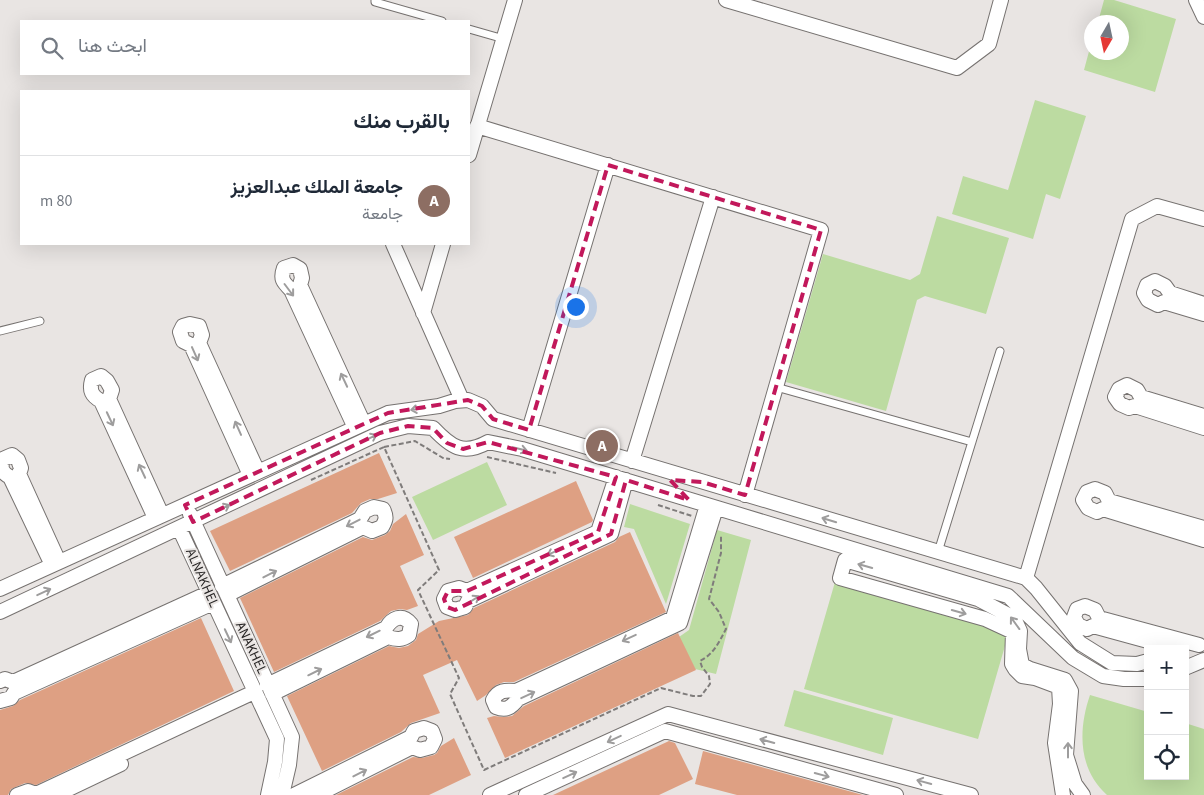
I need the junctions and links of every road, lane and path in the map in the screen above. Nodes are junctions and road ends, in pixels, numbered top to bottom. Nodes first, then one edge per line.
1 (375, 0) edge
2 (515, 0) edge
3 (726, 0) edge
4 (1002, 0) edge
5 (1196, 0) edge
6 (1204, 17) edge
7 (438, 20) edge
8 (470, 29) edge
9 (504, 39) junction
10 (478, 126) junction
11 (470, 151) edge
12 (608, 165) junction
13 (713, 197) junction
14 (1204, 219) edge
15 (393, 245) edge
16 (443, 245) edge
17 (1204, 304) edge
18 (424, 313) junction
19 (1204, 314) edge
20 (40, 321) dead end
21 (0, 331) edge
22 (1000, 351) dead end
23 (776, 387) junction
24 (456, 401) junction
25 (1204, 416) edge
26 (493, 419) junction
27 (360, 426) junction
28 (1204, 428) edge
29 (530, 430) junction
30 (439, 434) junction
31 (488, 442) junction
32 (972, 442) junction
33 (384, 447) junction
34 (453, 459) dead end
35 (480, 459) dead end
36 (627, 459) junction
37 (254, 474) junction
38 (561, 475) dead end
39 (616, 477) junction
40 (702, 482) junction
41 (305, 483) dead end
42 (745, 495) junction
43 (689, 500) junction
44 (654, 503) dead end
45 (185, 505) junction
46 (712, 507) junction
47 (159, 516) junction
48 (692, 516) dead end
49 (193, 522) junction
50 (179, 528) junction
51 (1204, 528) edge
52 (722, 531) dead end
53 (1204, 540) edge
54 (938, 552) junction
55 (56, 564) junction
56 (1026, 578) junction
57 (0, 589) edge
58 (225, 591) junction
59 (210, 598) junction
60 (0, 612) edge
61 (1190, 649) edge
62 (1204, 660) edge
63 (1144, 662) edge
64 (1189, 666) edge
65 (1144, 678) edge
66 (0, 680) edge
67 (270, 689) junction
68 (256, 696) junction
69 (0, 701) edge
70 (949, 792) edge
71 (17, 795) edge
72 (56, 795) edge
73 (268, 795) edge
74 (282, 795) edge
75 (294, 795) edge
76 (316, 795) edge
77 (490, 795) edge
78 (526, 795) edge
79 (896, 795) edge
80 (972, 795) edge
81 (1062, 795) edge
82 (1083, 795) edge

1 - 7 lane
2 - 9 street
3 - 4 street
5 - 6 street
8 - 9 lane
9 - 10 street
10 - 11 street
10 - 12 street
12 - 13 street
12 - 29 street
13 - 23 street
13 - 36 street
14 - 56 street
15 - 18 street
16 - 18 street
17 - 19 street
18 - 24 street
20 - 21 lane
22 - 32 lane
23 - 32 lane
23 - 42 street
24 - 26 street
24 -> 27 street
24 - 30 street
25 - 28 street
26 - 29 street
26 - 31 street
27 -> 27 street
27 - 37 street
29 - 36 street
30 - 31 street
49 -> 30 street
31 -> 39 street
32 - 54 lane
33 - 34 path
33 - 41 path
33 - 52 path
35 - 38 path
36 - 39 street
36 - 40 street
37 -> 37 street
37 - 45 street
39 -> 39 street
39 - 43 street
40 - 42 street
40 - 43 street
54 -> 42 street
43 - 46 street
44 - 48 path
45 - 47 street
45 - 49 street, ANAKHEL
46 -> 46 street
46 - 65 street
47 -> 47 street
47 - 55 street
49 - 50 street
49 - 58 street, ANAKHEL
50 - 59 street, ALNAKHEL
60 -> 50 street
51 - 53 street
54 - 56 street
55 - 55 street
55 - 57 street
56 - 63 street
58 -> 58 street
58 - 67 street, ANAKHEL
59 - 66 street
59 -> 68 street, ALNAKHEL
59 - 69 street
61 - 61 street
62 - 64 street
67 -> 67 street
67 - 74 street, ANAKHEL
68 - 71 street
68 - 72 street
68 - 73 street, ALNAKHEL
70 -> 77 street
70 - 80 street
76 -> 75 street
78 -> 79 street
82 -> 81 street

